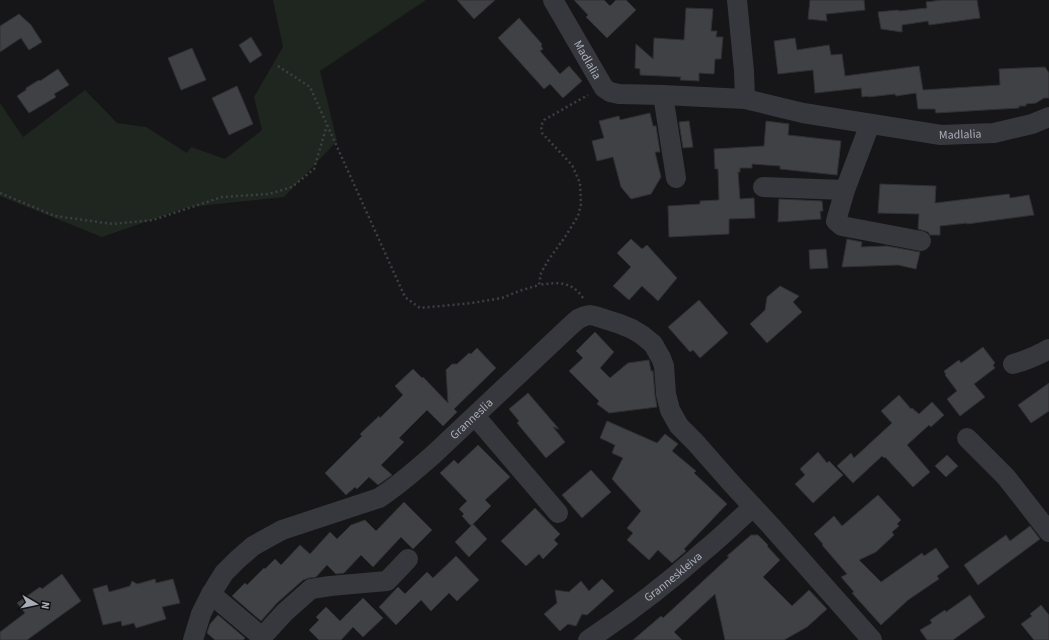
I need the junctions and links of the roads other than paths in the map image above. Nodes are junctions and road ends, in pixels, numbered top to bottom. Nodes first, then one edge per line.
1 (554, 0) edge
2 (737, 0) edge
3 (663, 95) junction
4 (745, 99) junction
5 (1049, 117) edge
6 (870, 124) junction
7 (676, 178) dead end
8 (763, 187) dead end
9 (845, 190) junction
10 (921, 241) dead end
11 (1049, 349) edge
12 (1013, 364) dead end
13 (475, 416) junction
14 (967, 438) dead end
15 (753, 507) junction
16 (558, 513) dead end
17 (1049, 532) edge
18 (408, 559) dead end
19 (211, 594) junction
20 (193, 640) edge
21 (588, 640) edge
22 (872, 640) edge

1 - 3 street, Madlalia
2 - 4 street
3 - 4 street, Madlalia
3 - 7 street
4 - 6 street, Madlalia
5 - 6 street, Madlalia
6 - 9 street
8 - 9 street
9 - 10 street
11 - 12 street
13 - 15 street, Granneslia
13 - 16 street
13 - 19 street, Granneslia
14 - 17 street
15 - 21 street, Granneskleiva
15 - 22 street
18 - 19 street
19 - 20 street, Granneslia

